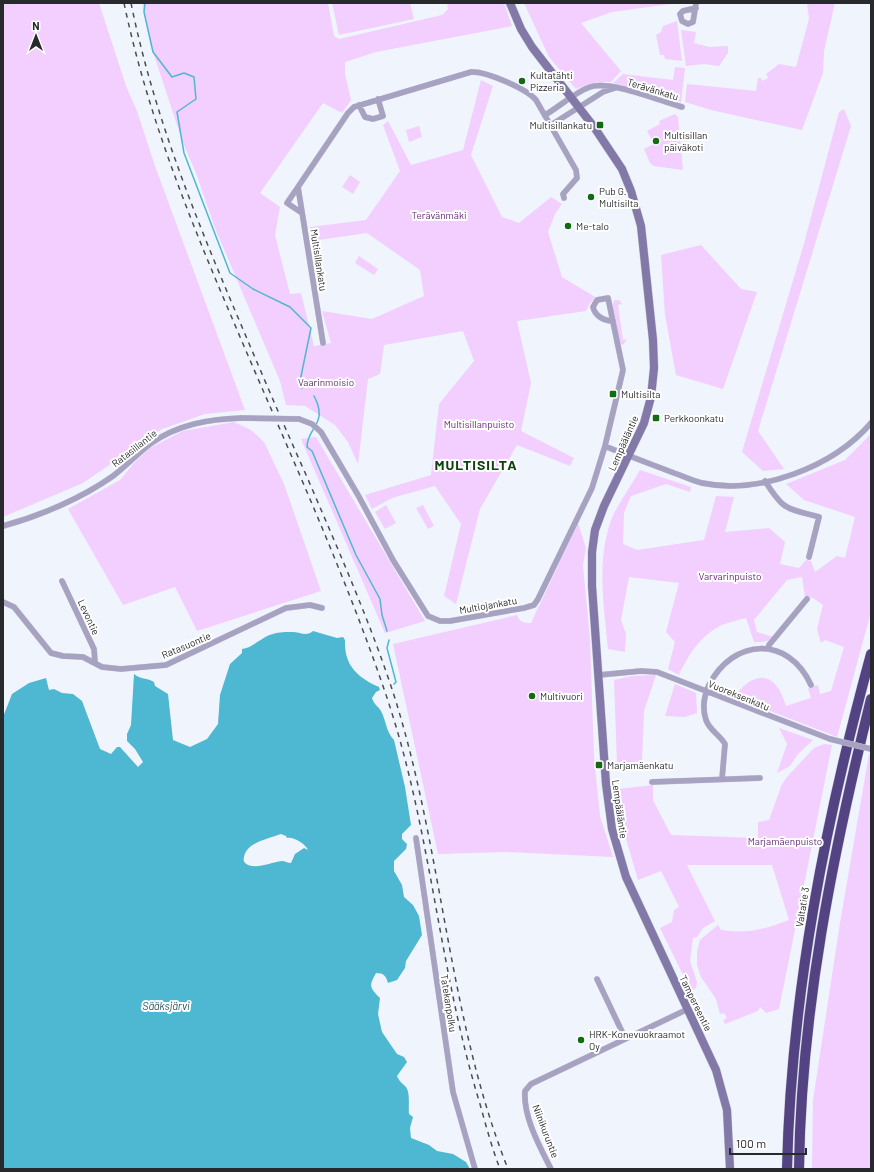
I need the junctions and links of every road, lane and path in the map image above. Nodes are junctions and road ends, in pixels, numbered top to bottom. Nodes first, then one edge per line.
1 (510, 3) edge
2 (619, 88) junction
3 (571, 98) junction
4 (378, 99) junction
5 (359, 105) junction
6 (682, 107) dead end
7 (579, 108) junction
8 (545, 115) junction
9 (551, 124) junction
10 (298, 187) junction
11 (564, 198) dead end
12 (302, 212) junction
13 (613, 321) junction
14 (323, 343) dead end
15 (871, 423) edge
16 (605, 446) junction
17 (630, 456) junction
18 (350, 480) joint
19 (765, 481) junction
20 (3, 526) edge
21 (809, 557) dead end
22 (62, 582) dead end
23 (807, 600) dead end
24 (3, 602) edge
25 (322, 608) dead end
26 (768, 649) junction
27 (871, 654) edge
28 (95, 662) junction
29 (599, 675) junction
30 (811, 685) dead end
31 (706, 691) junction
32 (871, 699) edge
33 (871, 749) edge
34 (760, 778) dead end
35 (722, 780) junction
36 (652, 782) dead end
37 (416, 838) dead end
38 (617, 853) joint
39 (597, 979) dead end
40 (688, 1009) junction
41 (625, 1038) junction
42 (475, 1169) edge
43 (551, 1169) edge
44 (730, 1169) edge
45 (787, 1169) edge
46 (800, 1169) edge

1 - 3 main road, Lempääläntie
2 - 3 street, Terävänkatu
2 - 6 street, Terävänkatu
2 - 7 street, Terävänkatu
3 - 7 main road, Lempääläntie
3 - 8 street
4 - 5 street
4 - 5 street
4 - 8 street
5 - 10 street
7 - 9 street
7 - 17 main road, Lempääläntie
8 - 9 street
9 - 11 street
10 - 12 street, Multisillankatu
10 - 12 street
12 - 14 street, Multisillankatu
13 - 13 street, Multiojankatu
13 - 16 street, Multiojankatu
15 - 19 street
16 - 17 street
16 - 18 street, Multiojankatu
17 - 19 street
17 - 29 main road, Lempääläntie
18 - 20 street, Ratasillantie, bridge
19 - 21 street
22 - 28 street, Levontie
23 - 26 street
24 - 28 street, Ratasuontie
25 - 28 street, Ratasuontie
26 - 30 street
26 - 31 street
27 - 45 highway, Valtatie 3
29 - 31 street, Vuoreksenkatu
29 - 38 main road, Lempääläntie
31 - 33 street, Vuoreksenkatu, bridge
31 - 35 street
32 - 46 highway
34 - 35 street
35 - 36 street
37 - 42 street, Tatekanpolku
38 - 40 main road, Tampereentie
39 - 41 street
40 - 41 street, Niinikuruntie
40 - 44 main road, Tampereentie
41 - 43 street, Niinikuruntie

